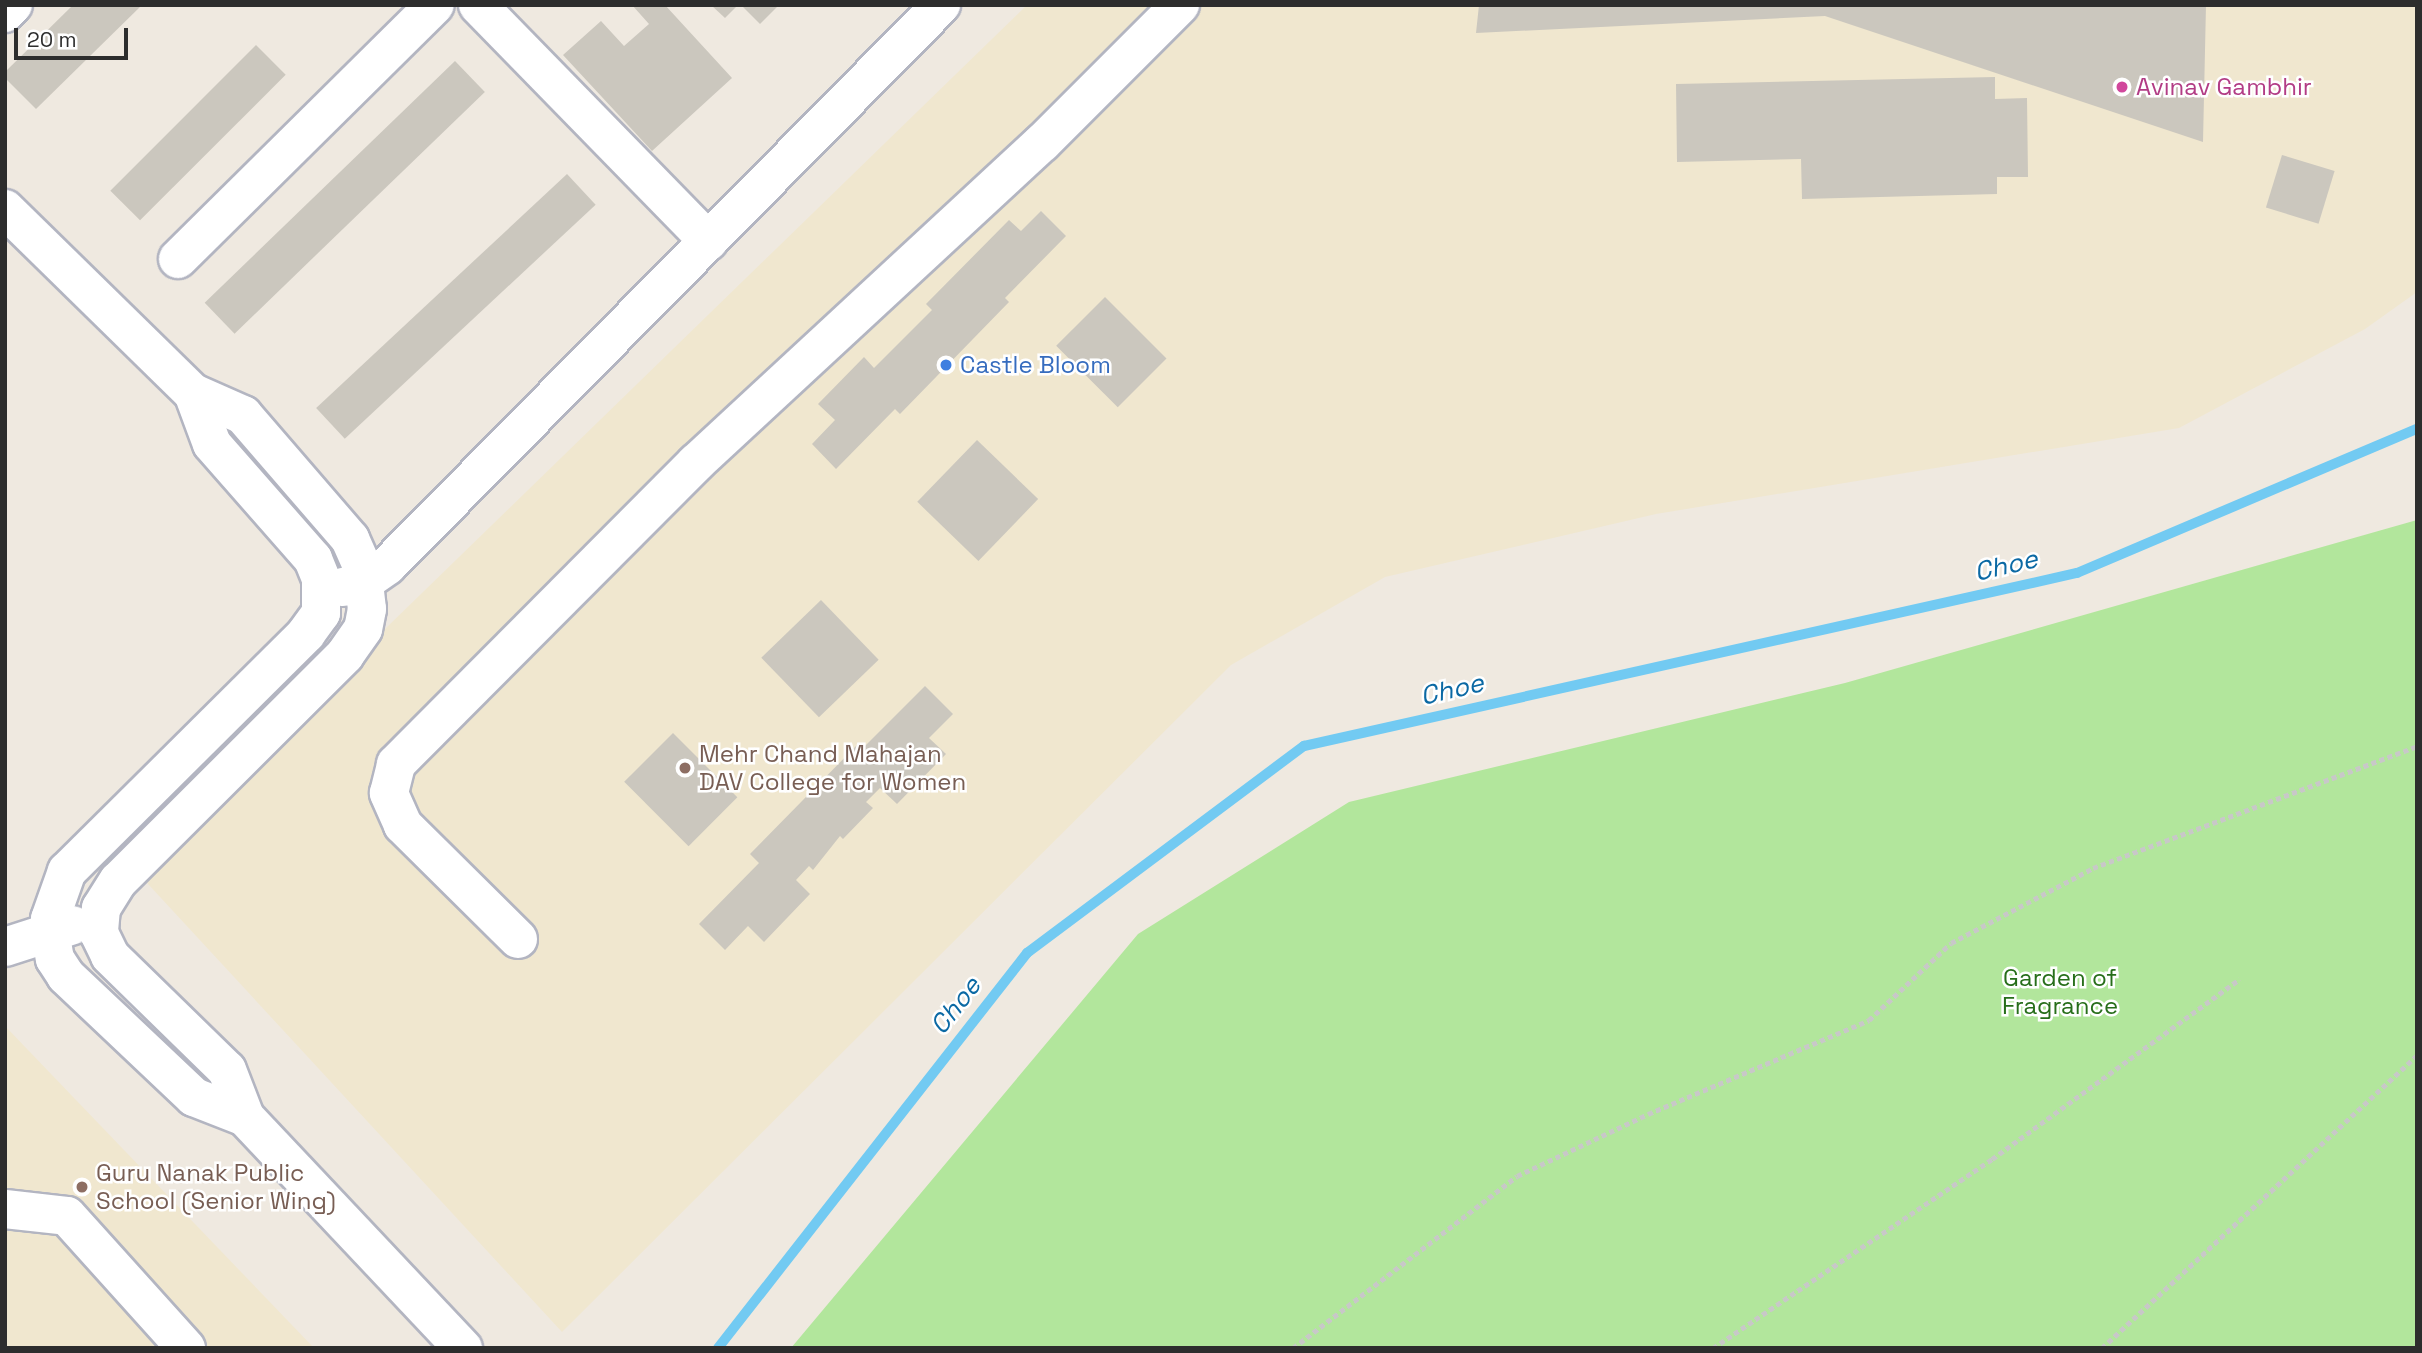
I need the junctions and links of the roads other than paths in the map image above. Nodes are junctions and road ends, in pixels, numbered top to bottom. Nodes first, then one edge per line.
1 (13, 5) edge
2 (435, 5) edge
3 (478, 5) edge
4 (941, 5) edge
5 (1180, 5) edge
6 (5, 13) edge
7 (5, 209) edge
8 (708, 242) junction
9 (178, 259) dead end
10 (193, 393) junction
11 (364, 582) junction
12 (322, 592) junction
13 (99, 920) junction
14 (51, 929) junction
15 (518, 939) dead end
16 (5, 947) edge
17 (245, 1117) junction
18 (5, 1209) edge
19 (186, 1348) edge
20 (463, 1348) edge

1 - 6 street
2 - 9 street
3 - 8 street
4 - 8 street
5 - 15 street
7 - 10 street
8 - 11 street
10 - 11 street
10 - 12 street
11 - 12 street
11 - 13 street
12 - 14 street
13 - 14 street
13 - 17 street
14 - 16 street
14 - 17 street
17 - 20 street
18 - 19 street

